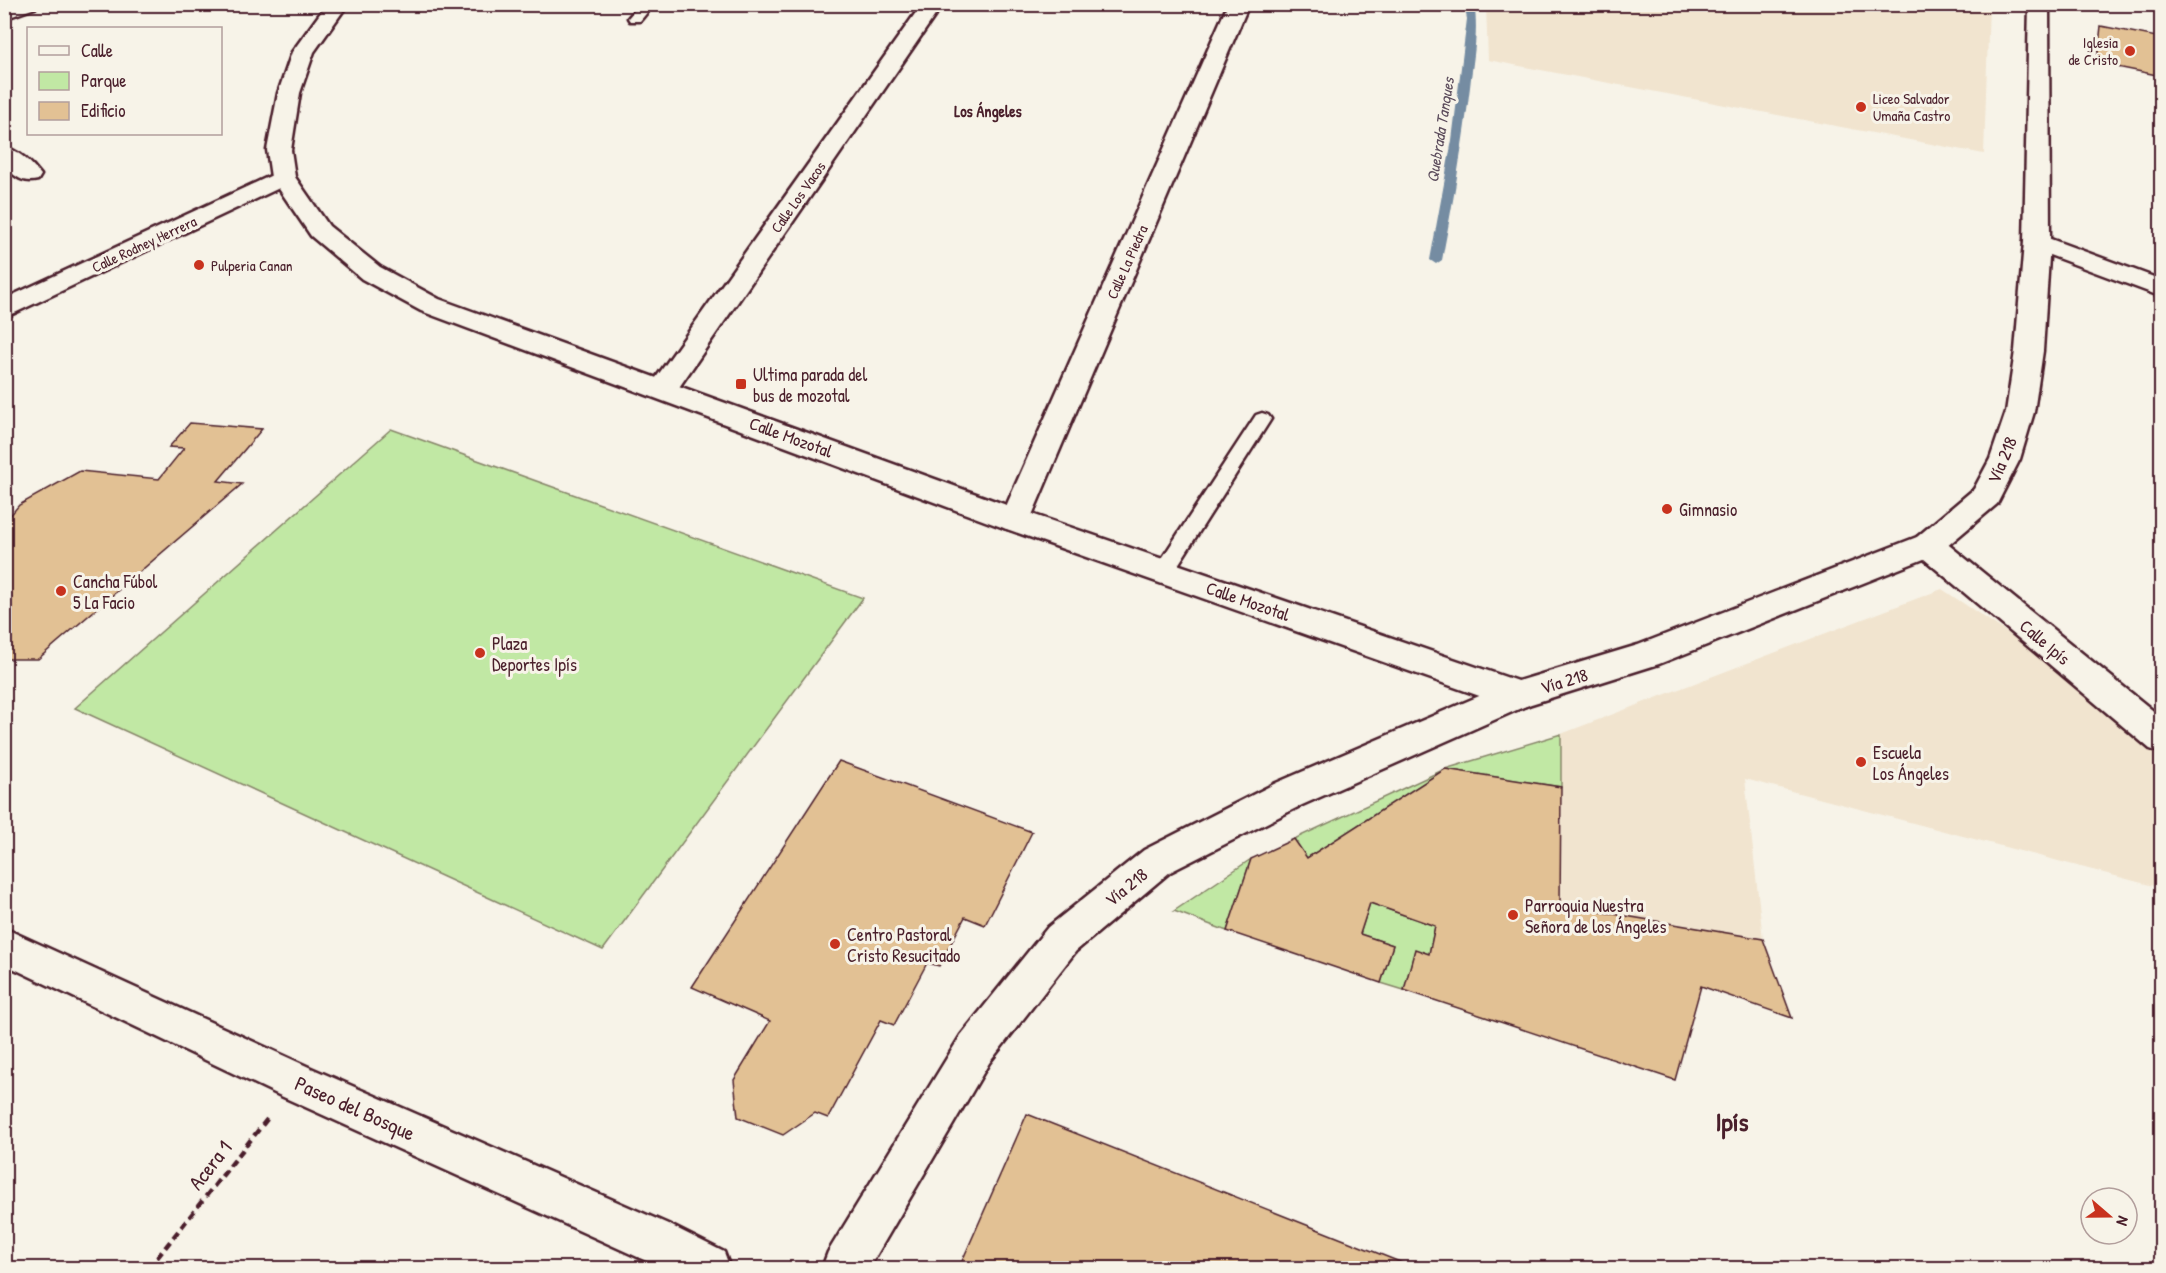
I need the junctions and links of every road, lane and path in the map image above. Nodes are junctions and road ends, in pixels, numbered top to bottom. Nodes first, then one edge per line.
1 (28, 4) edge
2 (338, 4) edge
3 (648, 4) edge
4 (933, 4) edge
5 (1239, 4) edge
6 (2039, 4) edge
7 (4, 13) edge
8 (635, 18) dead end
9 (4, 154) edge
10 (29, 175) dead end
11 (284, 177) junction
12 (2037, 242) junction
13 (2162, 289) edge
14 (4, 310) edge
15 (663, 389) junction
16 (1263, 418) dead end
17 (1015, 520) junction
18 (1928, 545) junction
19 (1164, 572) junction
20 (1516, 695) junction
21 (2162, 740) edge
22 (4, 945) edge
23 (296, 1082) junction
24 (149, 1269) edge
25 (708, 1269) edge
26 (844, 1269) edge

1 - 7 street
2 - 11 street, Calle Mozotal
3 - 8 lane
4 - 15 street, Calle Los Vacos
5 - 17 street, Calle La Piedra
6 - 12 street, Vía 218
9 - 10 street
11 - 14 street, Calle Rodney Herrera
11 - 15 street, Calle Mozotal
12 - 13 street
12 - 18 street, Vía 218
15 - 17 street, Calle Mozotal
16 - 19 lane
17 - 19 street, Calle Mozotal
18 - 20 street, Vía 218
18 - 21 street, Calle Ipís
19 - 20 street, Calle Mozotal
20 - 26 street, Vía 218
22 - 23 street, Paseo del Bosque
23 - 24 path, Acera 1
23 - 25 street, Paseo del Bosque

